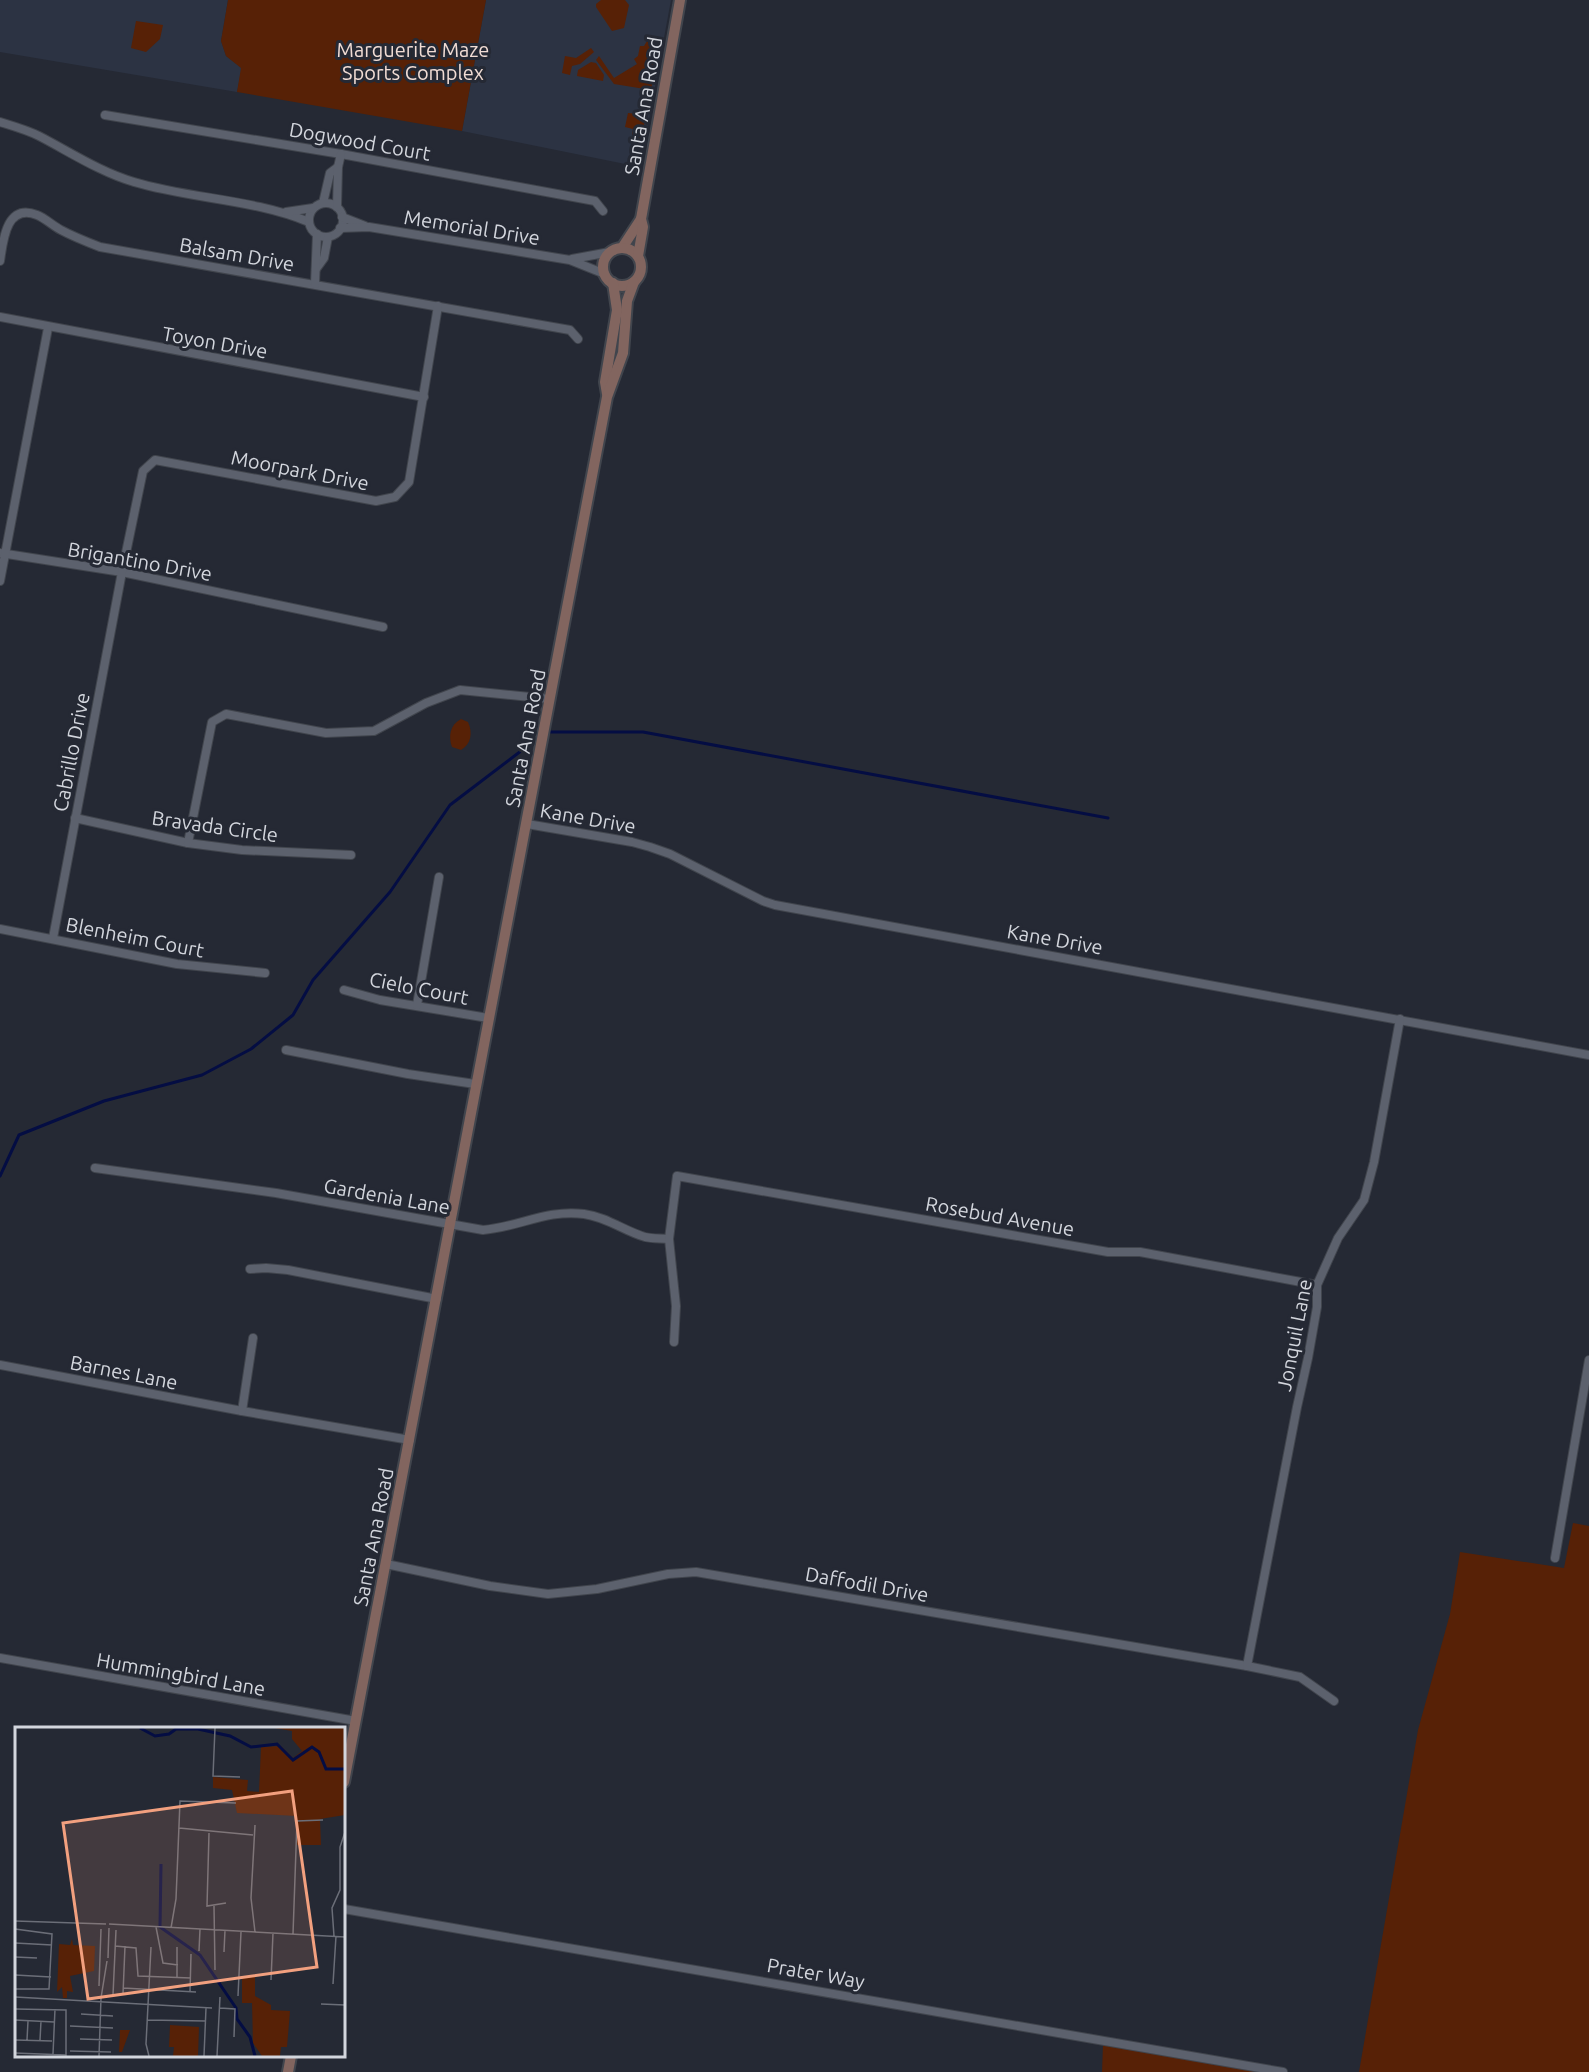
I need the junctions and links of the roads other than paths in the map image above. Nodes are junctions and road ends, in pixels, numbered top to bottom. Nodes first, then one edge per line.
1 (680, 0) edge
2 (105, 115) dead end
3 (0, 122) edge
4 (341, 154) junction
5 (338, 167) junction
6 (323, 203) junction
7 (337, 207) junction
8 (313, 208) junction
9 (603, 211) dead end
10 (284, 212) junction
11 (342, 217) junction
12 (641, 219) junction
13 (309, 222) junction
14 (369, 227) junction
15 (340, 228) junction
16 (317, 234) junction
17 (327, 237) junction
18 (622, 248) junction
19 (610, 252) junction
20 (638, 256) junction
21 (570, 260) junction
22 (0, 261) edge
23 (315, 270) junction
24 (605, 274) junction
25 (634, 282) junction
26 (315, 284) junction
27 (613, 284) junction
28 (438, 306) junction
29 (0, 317) edge
30 (48, 328) junction
31 (578, 339) dead end
32 (424, 397) junction
33 (607, 397) junction
34 (2, 554) edge
35 (122, 572) junction
36 (0, 581) edge
37 (383, 627) dead end
38 (550, 699) junction
39 (75, 818) junction
40 (527, 824) junction
41 (188, 843) junction
42 (351, 855) dead end
43 (439, 877) dead end
44 (0, 929) edge
45 (53, 938) junction
46 (265, 973) dead end
47 (344, 990) dead end
48 (417, 1005) junction
49 (489, 1018) junction
50 (1400, 1019) junction
51 (286, 1050) dead end
52 (1589, 1055) edge
53 (475, 1084) junction
54 (95, 1168) dead end
55 (450, 1224) junction
56 (669, 1239) junction
57 (250, 1269) dead end
58 (1317, 1285) junction
59 (437, 1299) junction
60 (253, 1338) dead end
61 (674, 1342) dead end
62 (1589, 1360) edge
63 (0, 1365) edge
64 (242, 1411) junction
65 (410, 1440) junction
66 (1555, 1558) dead end
67 (387, 1564) junction
68 (0, 1658) edge
69 (1247, 1666) junction
70 (1334, 1701) dead end
71 (356, 1721) junction
72 (345, 1777) edge
73 (345, 1909) edge
74 (291, 2057) edge
75 (288, 2072) edge
76 (1283, 2072) edge

1 - 12 street, Santa Ana Road
2 - 4 street, Dogwood Court
3 - 10 street
4 - 5 street
4 - 9 street, Dogwood Court
5 - 6 street
5 - 7 street
6 - 7 street
6 - 8 street
7 - 11 street
8 - 10 street
8 - 13 street
10 - 13 street
11 - 14 street
11 - 15 street
12 - 18 street, Santa Ana Road
12 - 20 street, Santa Ana Road
13 - 16 street
14 - 15 street
14 - 21 street, Memorial Drive
15 - 17 street
16 - 17 street
16 - 23 street
17 - 23 street
18 - 19 street
18 - 20 street
19 - 21 street
19 - 24 street
20 - 25 street, Santa Ana Road
21 - 24 street
22 - 26 street, Balsam Drive
23 - 26 street
24 - 27 street
25 - 27 street
25 - 33 street, Santa Ana Road
26 - 28 street, Balsam Drive
27 - 33 street, Santa Ana Road
28 - 31 street, Balsam Drive
28 - 32 street, Moorpark Drive
29 - 30 street, Toyon Drive
30 - 32 street, Toyon Drive
30 - 34 street
32 - 35 street, Moorpark Drive
33 - 38 street, Santa Ana Road
34 - 35 street, Brigantino Drive
34 - 36 street
35 - 37 street, Brigantino Drive
35 - 39 street, Cabrillo Drive
38 - 40 street, Santa Ana Road
38 - 41 street
39 - 41 street, Bravada Circle
39 - 45 street, Cabrillo Drive
40 - 49 street, Santa Ana Road
40 - 50 street, Kane Drive
41 - 42 street, Bravada Circle
43 - 48 street
44 - 45 street, Blenheim Court
45 - 46 street, Blenheim Court
47 - 48 street, Cielo Court
48 - 49 street, Cielo Court
49 - 53 street, Santa Ana Road
50 - 52 street, Kane Drive
50 - 58 street, Jonquil Lane
51 - 53 street
53 - 55 street, Santa Ana Road
54 - 55 street, Gardenia Lane
55 - 56 street, Gardenia Lane
55 - 59 street, Santa Ana Road
56 - 58 street, Rosebud Avenue
56 - 61 street
57 - 59 street
58 - 69 street, Jonquil Lane
59 - 65 street, Santa Ana Road
60 - 64 street
62 - 66 street
63 - 64 street, Barnes Lane
64 - 65 street, Barnes Lane
65 - 67 street, Santa Ana Road
67 - 69 street, Daffodil Drive
67 - 71 street, Santa Ana Road
68 - 71 street, Hummingbird Lane
69 - 70 street, Daffodil Drive
71 - 72 street, Santa Ana Road
73 - 76 street, Prater Way
74 - 75 street

